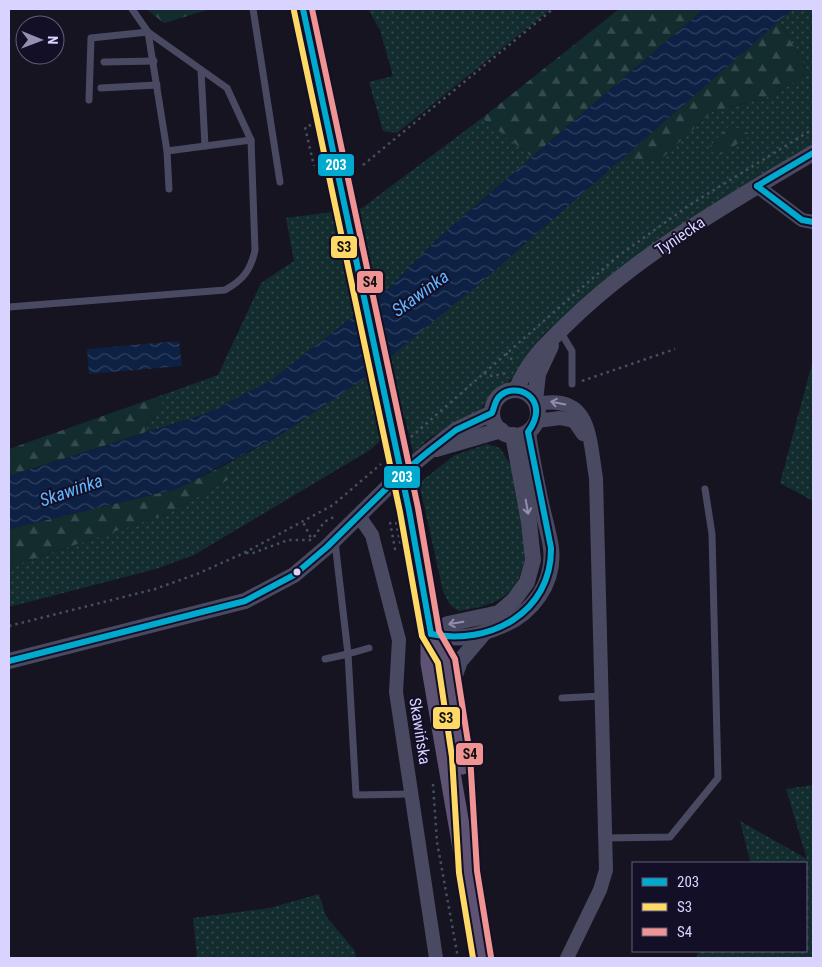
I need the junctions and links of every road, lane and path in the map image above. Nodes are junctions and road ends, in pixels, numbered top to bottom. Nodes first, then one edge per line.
1 (132, 9) edge
2 (253, 9) edge
3 (303, 9) edge
4 (553, 9) edge
5 (148, 32) junction
6 (154, 60) junction
7 (104, 62) dead end
8 (201, 70) junction
9 (158, 86) junction
10 (101, 88) dead end
11 (89, 100) dead end
12 (312, 125) dead end
13 (250, 140) junction
14 (205, 146) junction
15 (167, 150) junction
16 (813, 153) edge
17 (363, 165) dead end
18 (314, 166) dead end
19 (280, 182) dead end
20 (757, 186) junction
21 (169, 189) dead end
22 (813, 222) edge
23 (9, 307) edge
24 (541, 322) dead end
25 (558, 332) junction
26 (675, 349) dead end
27 (506, 353) junction
28 (518, 367) dead end
29 (513, 370) dead end
30 (484, 373) junction
31 (572, 384) joint
32 (516, 390) junction
33 (536, 402) junction
34 (492, 413) junction
35 (520, 430) junction
36 (411, 438) dead end
37 (590, 443) junction
38 (430, 451) junction
39 (381, 464) dead end
40 (705, 489) dead end
41 (358, 516) junction
42 (303, 522) junction
43 (390, 522) dead end
44 (335, 539) junction
45 (401, 547) dead end
46 (244, 553) junction
47 (9, 626) edge
48 (431, 634) junction
49 (483, 634) junction
50 (369, 648) dead end
51 (348, 654) junction
52 (325, 658) dead end
53 (9, 661) edge
54 (451, 688) junction
55 (603, 696) junction
56 (562, 698) dead end
57 (412, 794) junction
58 (605, 838) junction
59 (438, 842) dead end
60 (468, 872) junction
61 (436, 958) edge
62 (458, 958) edge
63 (482, 958) edge
64 (567, 958) edge

1 - 5 lane
2 - 19 lane
3 - 48 main road, bridge
4 - 17 path
5 - 6 lane
5 - 8 lane
5 - 11 lane
6 - 7 lane
6 - 9 lane
8 - 13 lane
8 - 14 lane
9 - 10 lane
9 - 15 lane
12 - 18 path
13 - 14 lane
13 - 23 lane
14 - 15 lane
15 - 21 lane
16 - 20 street, Tyniecka
20 - 22 street
20 - 25 street, Tyniecka
24 - 27 path
25 - 31 lane
25 - 32 street, Tyniecka
25 - 33 street, Tyniecka
26 - 31 path
27 - 28 path
27 - 30 path
29 - 30 path
30 - 36 path
32 - 33 street
32 - 34 street
33 - 35 street
37 -> 33 street
34 - 35 street
34 - 38 street
35 - 37 street
35 - 38 street
35 -> 48 street
35 - 49 street
37 - 55 street
38 - 41 street
39 - 42 path
40 - 58 lane
41 - 44 street
41 - 57 street, Skawińska
42 - 46 path
42 - 46 path
43 - 45 path
44 - 51 lane
44 - 53 street
46 - 47 path
48 - 49 street
48 - 54 main road
48 - 60 main road
49 - 54 street
50 - 51 lane
51 - 52 lane
51 - 57 lane
54 - 60 main road
55 - 56 lane
55 - 58 street
57 - 61 street, Skawińska
58 - 64 street
59 - 62 path
60 - 63 main road

